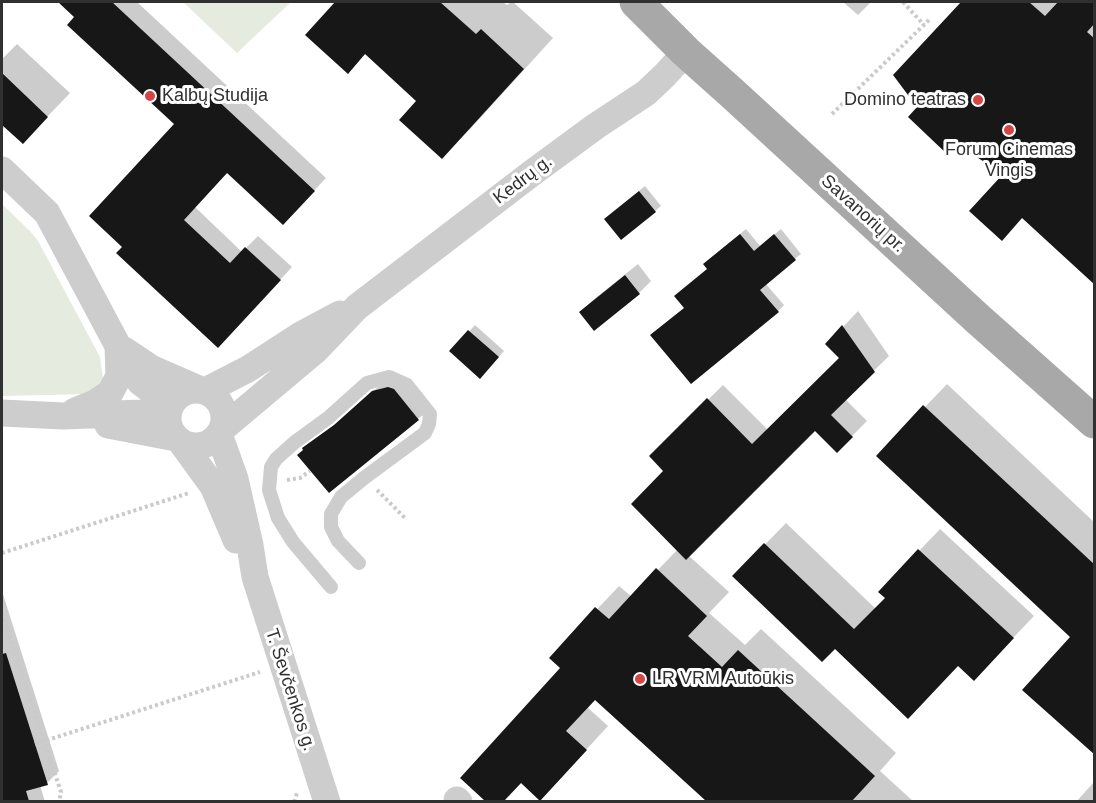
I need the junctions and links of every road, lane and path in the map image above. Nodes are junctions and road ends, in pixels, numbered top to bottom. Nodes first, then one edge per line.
1 (636, 2) edge
2 (903, 2) edge
3 (930, 19) dead end
4 (924, 25) junction
5 (686, 52) junction
6 (832, 114) dead end
7 (2, 170) edge
8 (357, 307) junction
9 (118, 346) junction
10 (202, 390) junction
11 (169, 408) junction
12 (2, 413) edge
13 (63, 416) junction
14 (1095, 422) edge
15 (220, 431) junction
16 (179, 440) junction
17 (364, 478) junction
18 (195, 492) dead end
19 (405, 518) dead end
20 (2, 554) edge
21 (359, 563) dead end
22 (255, 578) junction
23 (331, 587) dead end
24 (2, 613) edge
25 (263, 681) dead end
26 (44, 741) junction
27 (35, 744) dead end
28 (59, 801) edge
29 (327, 801) edge

1 - 5 main road, Savanorių pr.
2 - 4 path
3 - 4 path
4 - 6 path
5 - 8 street, Kedrų g.
5 - 14 main road, Savanorių pr.
7 - 9 street
8 - 10 street, Kedrų g.
8 - 15 street, Kedrų g.
9 - 10 street
9 - 11 street
9 - 13 street
10 - 11 street
10 - 15 street
11 - 13 street
11 - 16 street
12 - 13 street
13 - 16 street
15 - 16 street
15 - 22 street, T. Ševčenkos g.
16 - 22 street, T. Ševčenkos g.
17 - 19 path
17 - 21 lane
17 - 23 lane
18 - 20 path
22 - 29 street, T. Ševčenkos g.
24 - 26 path
25 - 26 path
26 - 27 path
26 - 28 path

